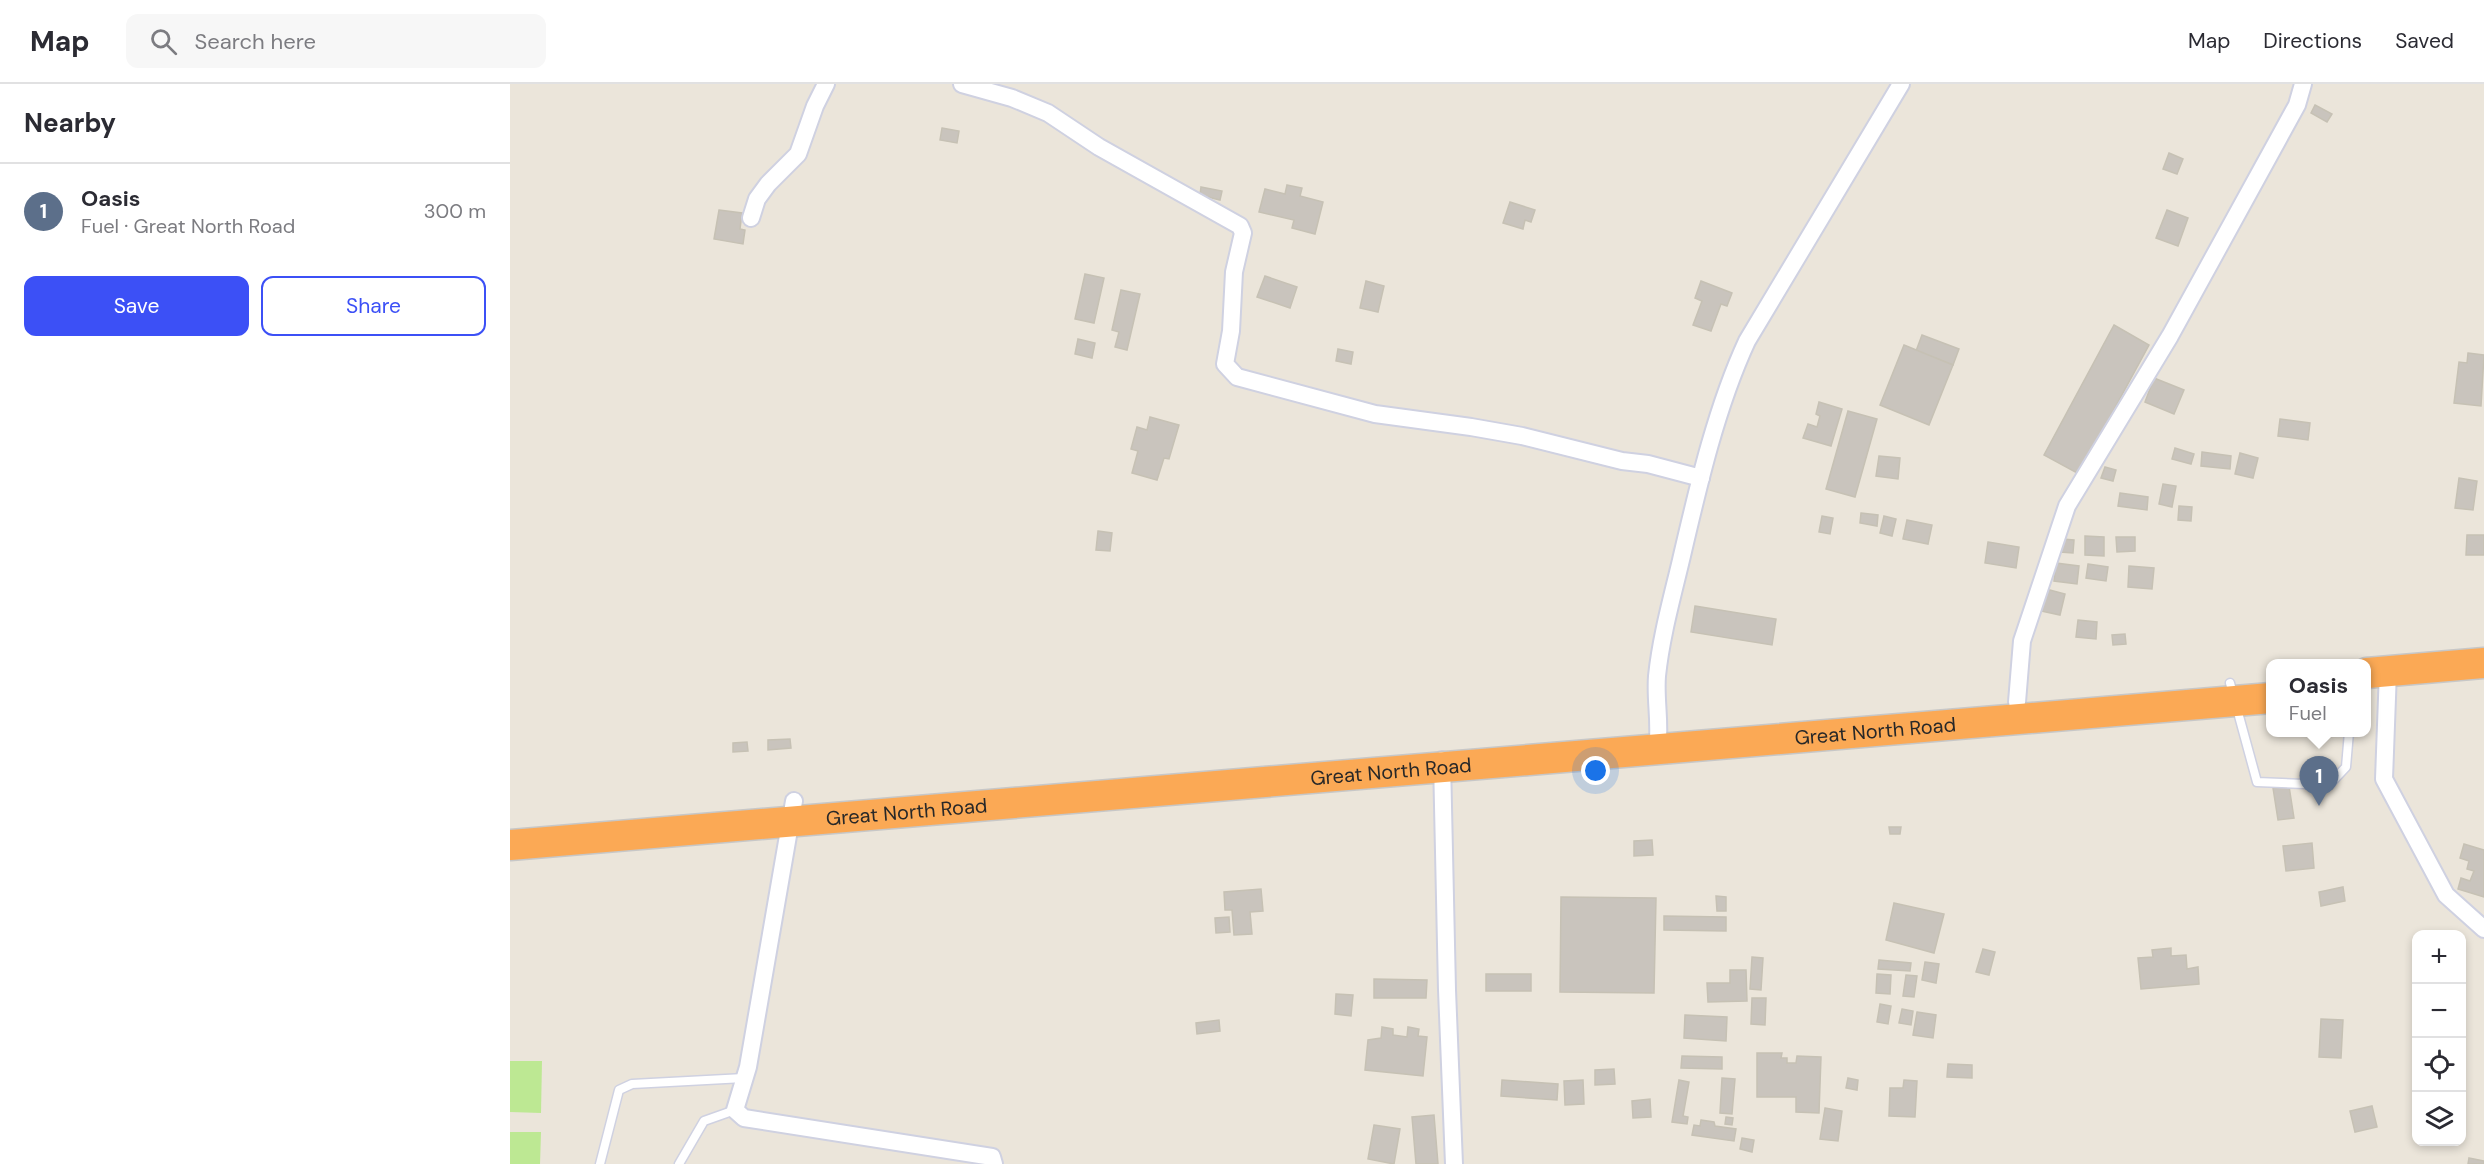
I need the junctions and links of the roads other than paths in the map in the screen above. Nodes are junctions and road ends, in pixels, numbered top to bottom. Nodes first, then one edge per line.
1 (826, 84) edge
2 (962, 84) edge
3 (1900, 84) edge
4 (2303, 84) edge
5 (751, 218) dead end
6 (1701, 478) junction
7 (2484, 663) edge
8 (2377, 681) edge
9 (2484, 681) edge
10 (2266, 682) edge
11 (2231, 692) junction
12 (2266, 697) edge
13 (2017, 702) junction
14 (2349, 737) edge
15 (1658, 742) junction
16 (1442, 761) junction
17 (793, 811) junction
18 (510, 825) edge
19 (510, 845) edge
20 (2484, 929) edge
21 (744, 1078) junction
22 (735, 1110) junction
23 (600, 1164) edge
24 (679, 1164) edge
25 (994, 1164) edge
26 (1454, 1164) edge

1 - 5 street
2 - 6 street
3 - 6 street
4 - 13 street
6 - 15 street
7 - 8 highway
8 - 9 highway
8 - 20 street
10 - 11 highway, Great North Road
11 - 12 highway, Great North Road
11 - 13 highway, Great North Road
11 - 14 lane
11 - 15 highway, Great North Road
13 - 15 highway, Great North Road
15 - 16 highway, Great North Road
16 - 17 highway, Great North Road
16 - 26 street
17 - 18 highway, Great North Road
17 - 19 highway, Great North Road
17 - 21 street
21 - 22 street
21 - 23 lane
22 - 24 lane
22 - 25 street

